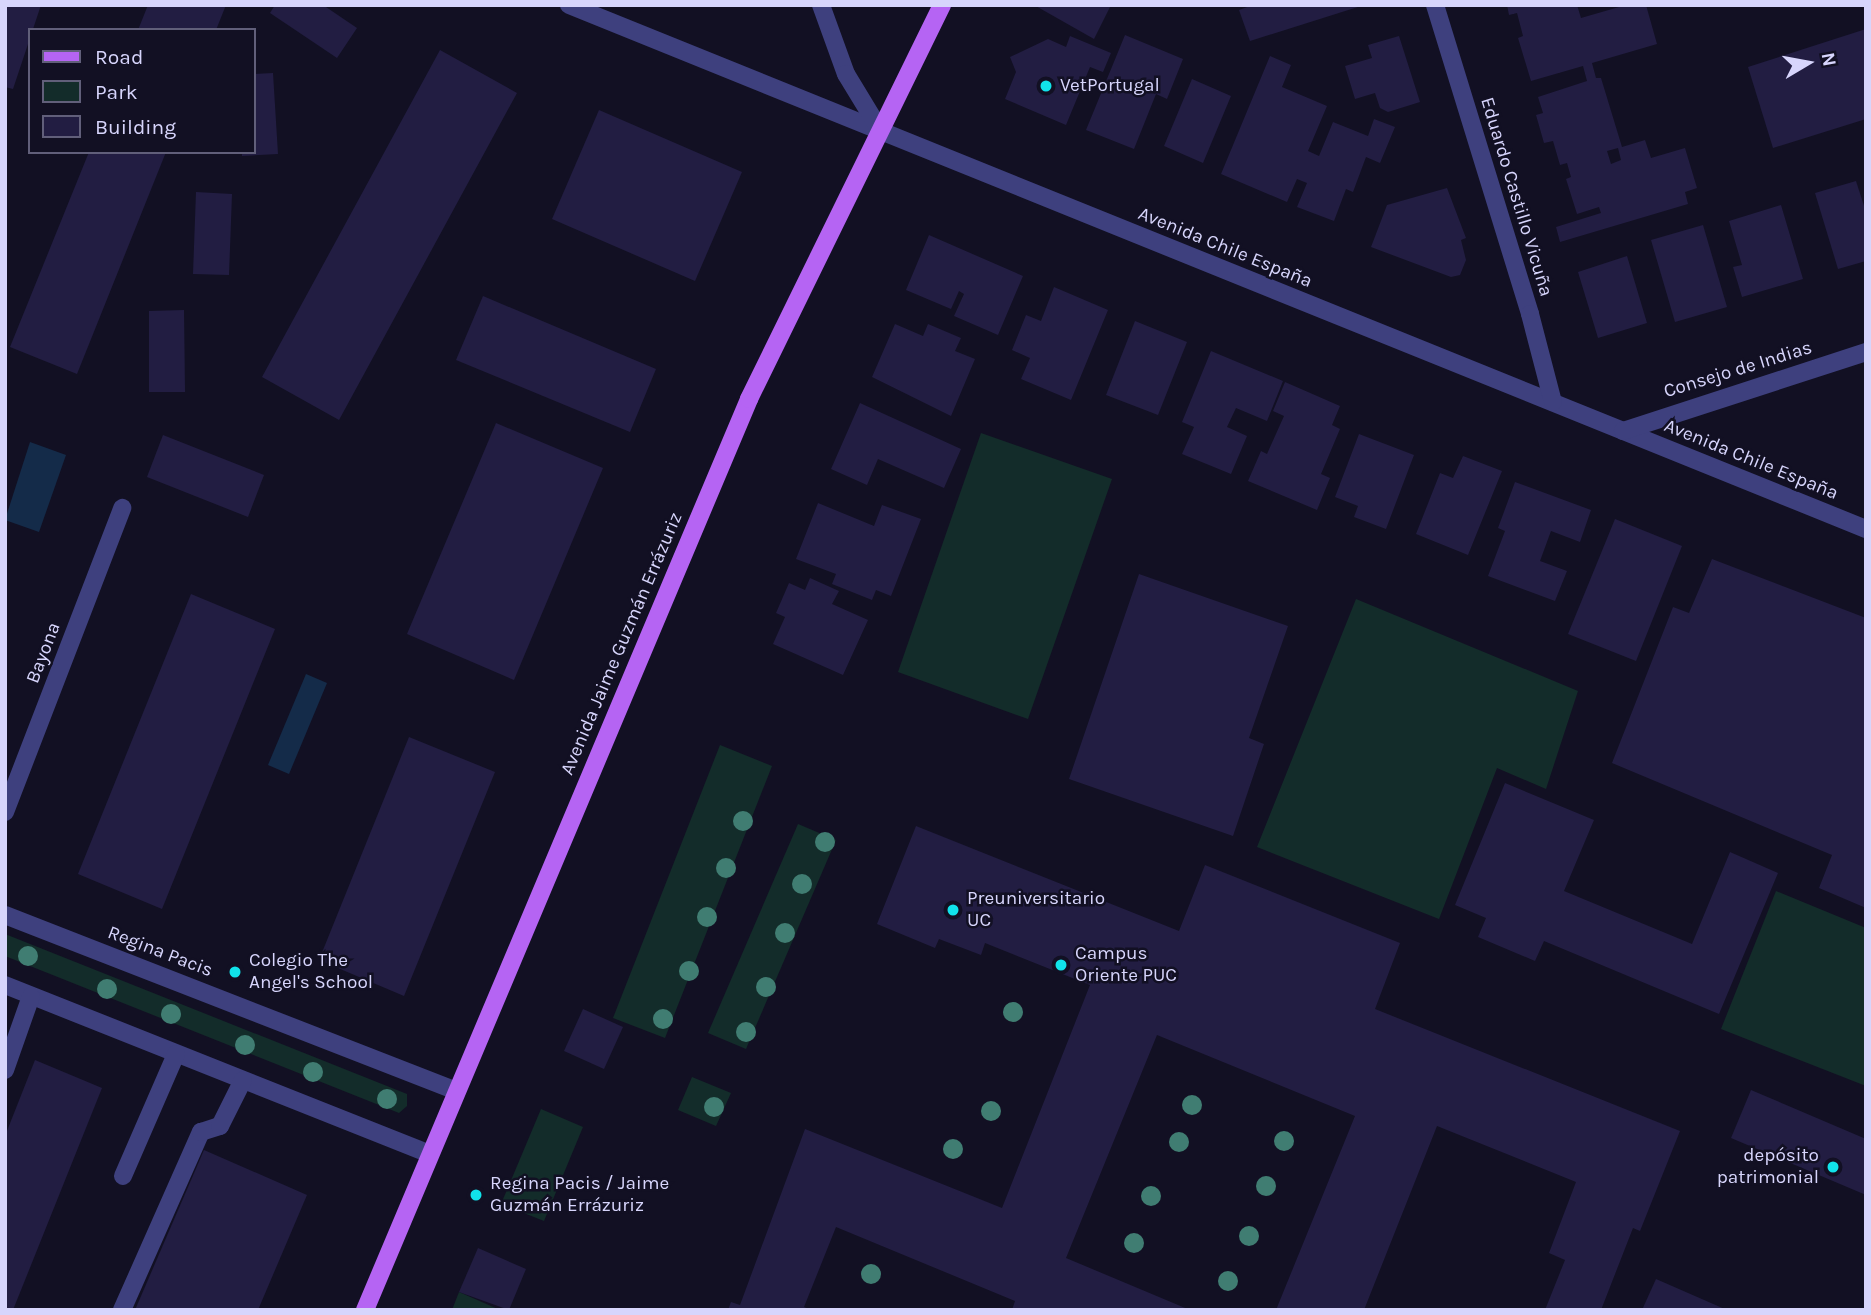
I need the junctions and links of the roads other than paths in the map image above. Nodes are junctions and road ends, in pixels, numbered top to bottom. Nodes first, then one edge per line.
1 (569, 5) edge
2 (821, 5) edge
3 (942, 5) edge
4 (1435, 5) edge
5 (880, 131) junction
6 (1866, 352) edge
7 (1553, 402) junction
8 (1623, 431) junction
9 (122, 508) dead end
10 (1866, 529) edge
11 (5, 812) edge
12 (5, 915) edge
13 (5, 985) edge
14 (31, 996) junction
15 (176, 1054) junction
16 (5, 1070) edge
17 (243, 1080) junction
18 (455, 1090) junction
19 (430, 1154) junction
20 (123, 1176) dead end
21 (122, 1310) edge
22 (365, 1310) edge

1 - 5 street, Avenida Chile España
2 - 5 street
3 - 5 main road, Avenida Jaime Guzmán Errázuriz
4 - 7 street, Eduardo Castillo Vicuña
5 - 7 street, Avenida Chile España
5 - 18 main road, Avenida Jaime Guzmán Errázuriz
6 - 8 street, Consejo de Indias
7 - 8 street, Avenida Chile España
8 - 10 street, Avenida Chile España
9 - 11 street, Bayona
12 - 18 street, Regina Pacis
13 - 14 street
14 - 15 street
14 - 16 street
15 - 17 street
15 - 20 street
17 - 19 street
17 - 21 street
18 - 19 main road, Avenida Jaime Guzmán Errázuriz
19 - 22 main road, Avenida Jaime Guzmán Errázuriz

